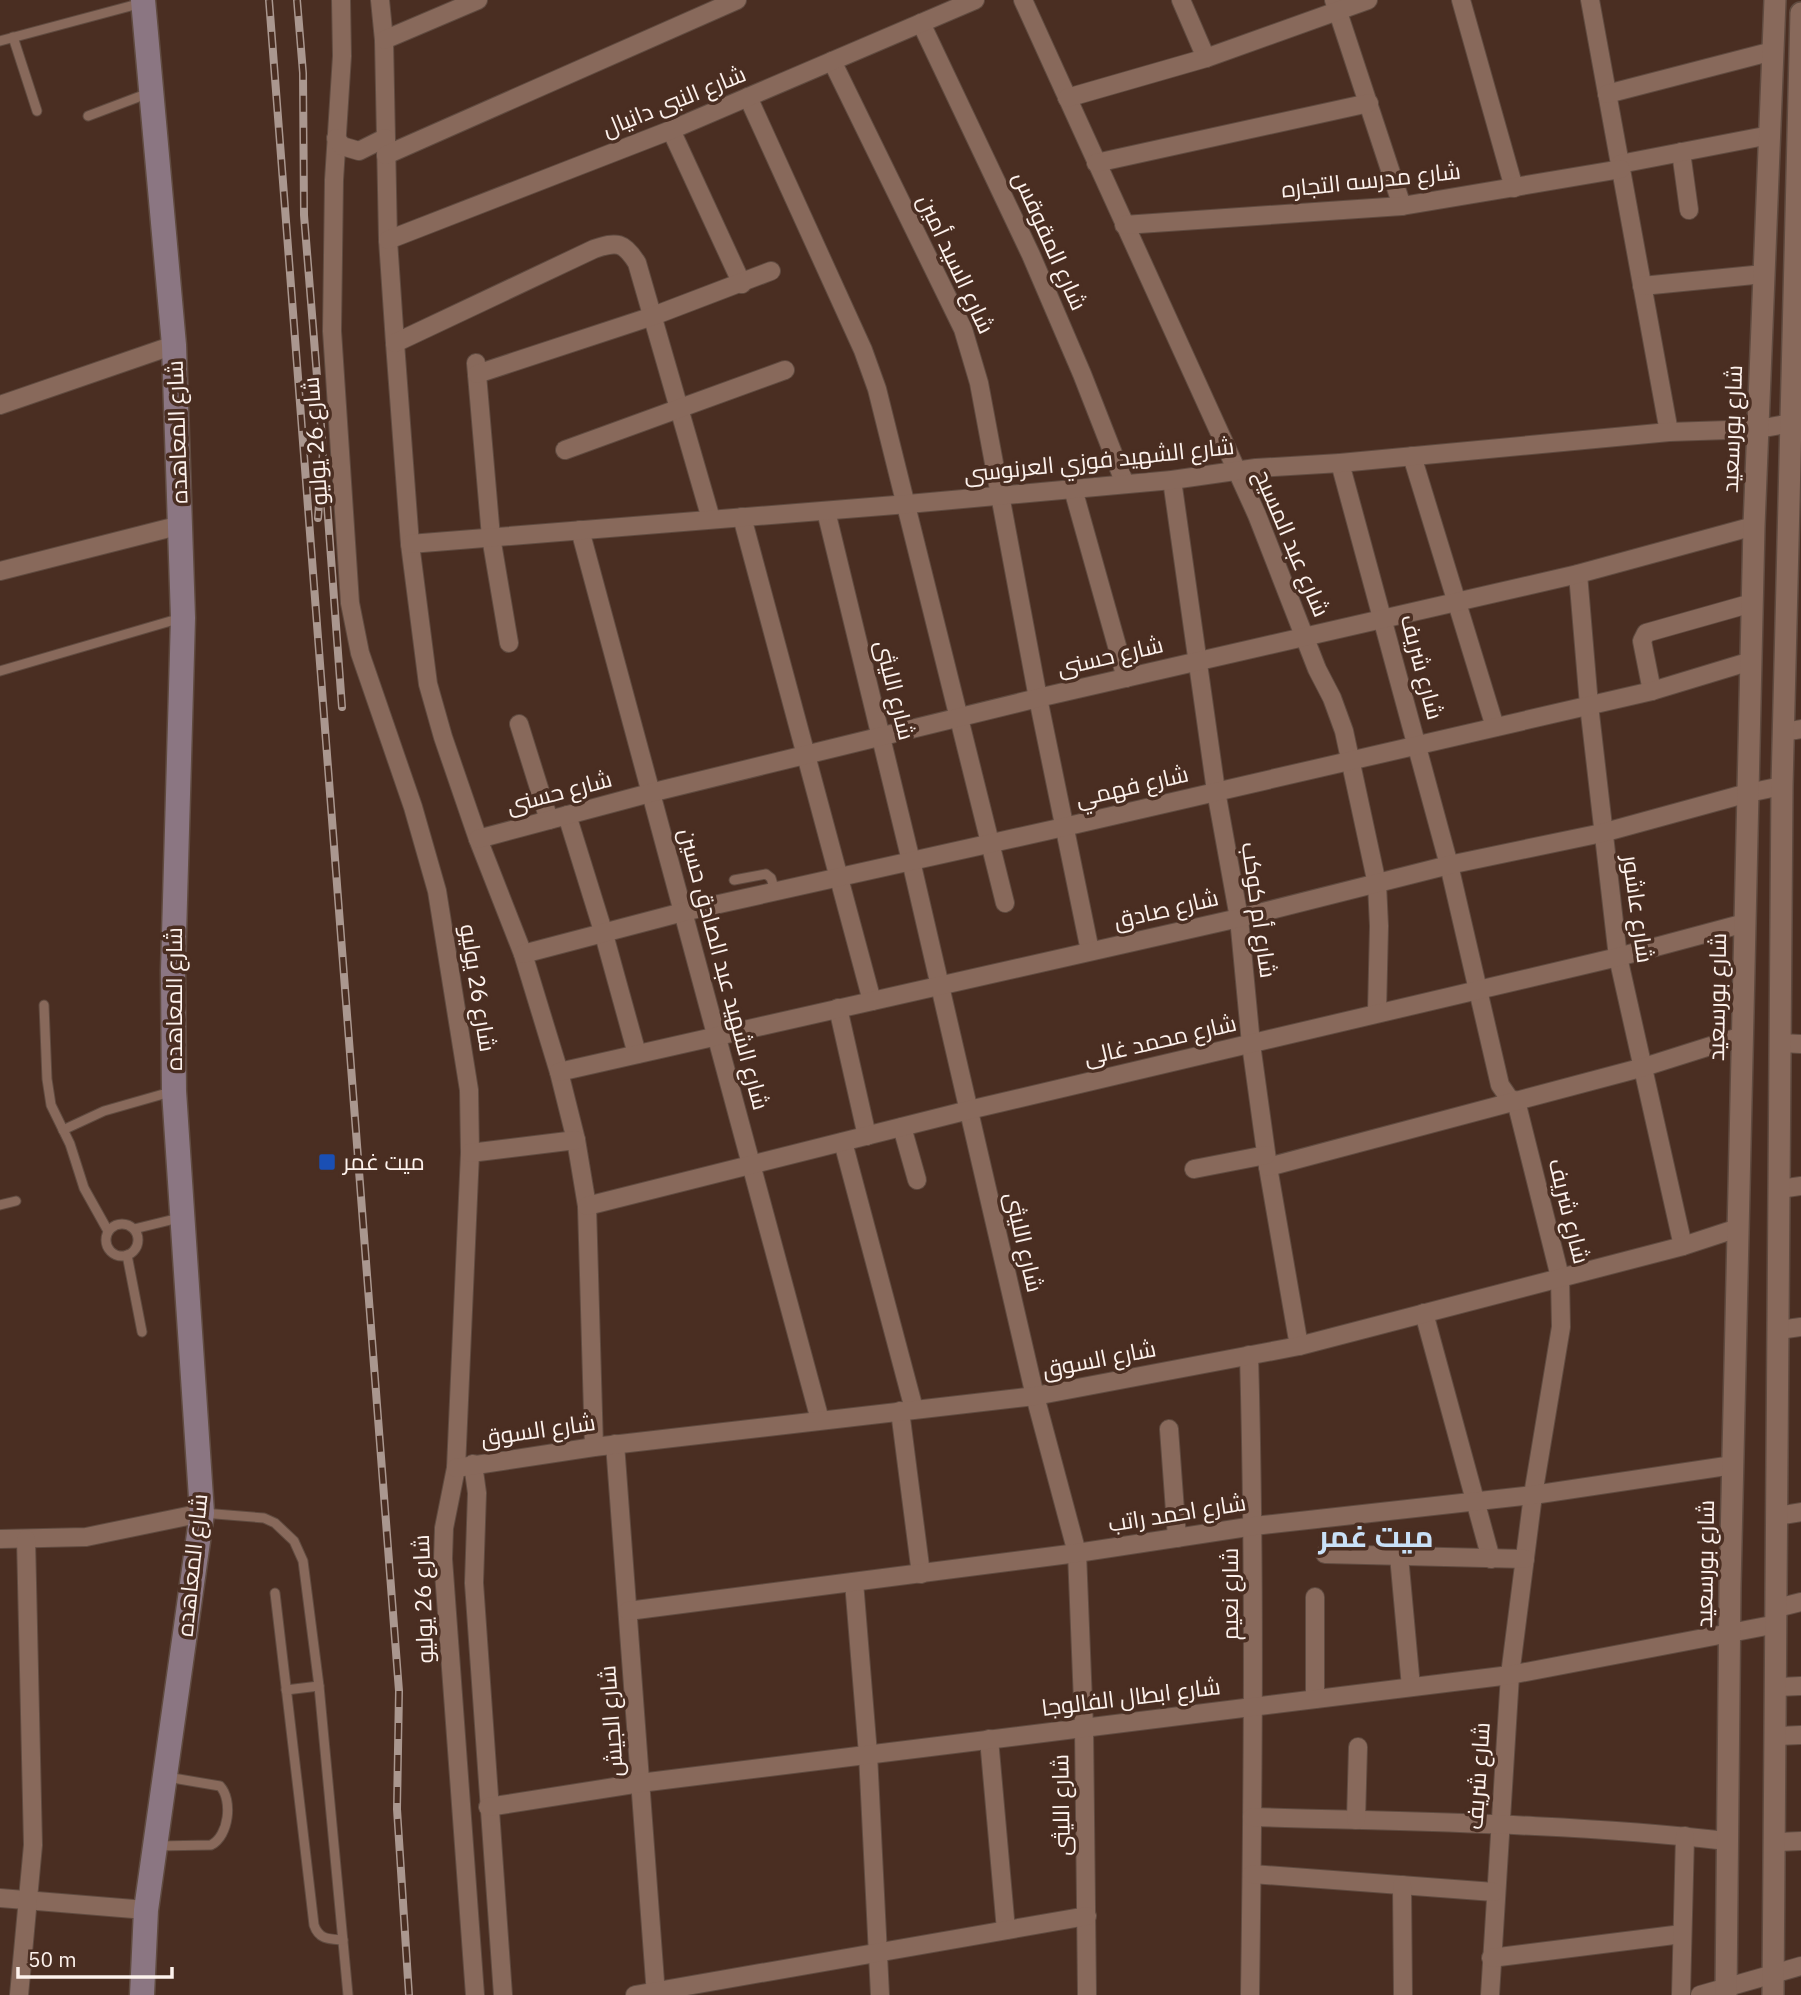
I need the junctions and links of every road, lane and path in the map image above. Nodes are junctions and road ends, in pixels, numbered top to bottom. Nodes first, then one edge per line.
1 (341, 0) edge
2 (380, 0) edge
3 (478, 0) edge
4 (737, 0) edge
5 (975, 0) edge
6 (1023, 0) edge
7 (1181, 0) edge
8 (1368, 0) edge
9 (1461, 0) edge
10 (1590, 0) edge
11 (1775, 0) edge
12 (143, 1) edge
13 (1337, 6) edge
14 (1801, 13) edge
15 (921, 23) junction
16 (13, 37) junction
17 (383, 40) junction
18 (0, 41) edge
19 (1773, 51) junction
20 (1206, 58) junction
21 (832, 61) junction
22 (152, 92) junction
23 (1607, 94) junction
24 (748, 97) junction
25 (1067, 98) junction
26 (1369, 103) junction
27 (37, 111) dead end
28 (88, 116) dead end
29 (671, 130) junction
30 (1770, 135) junction
31 (336, 138) junction
32 (386, 147) junction
33 (1681, 152) junction
34 (1096, 163) junction
35 (1620, 167) junction
36 (1514, 188) junction
37 (1402, 206) junction
38 (1689, 210) dead end
39 (1799, 219) edge
40 (1124, 225) junction
41 (388, 240) junction
42 (771, 271) dead end
43 (1764, 274) junction
44 (742, 284) junction
45 (1642, 286) junction
46 (1798, 300) edge
47 (653, 316) junction
48 (395, 343) junction
49 (174, 345) junction
50 (785, 370) dead end
51 (0, 405) edge
52 (679, 409) junction
53 (1796, 421) edge
54 (1758, 429) junction
55 (1669, 432) junction
56 (565, 450) dead end
57 (1412, 456) junction
58 (1340, 463) junction
59 (1796, 470) edge
60 (1236, 471) junction
61 (1172, 480) junction
62 (1125, 484) junction
63 (1073, 489) junction
64 (1000, 495) junction
65 (908, 504) junction
66 (826, 511) junction
67 (742, 517) junction
68 (711, 519) junction
69 (181, 525) junction
70 (1754, 526) junction
71 (1795, 528) edge
72 (580, 530) junction
73 (491, 537) junction
74 (410, 544) junction
75 (0, 571) edge
76 (1578, 574) junction
77 (1795, 588) edge
78 (1457, 602) junction
79 (1752, 603) junction
80 (183, 618) junction
81 (1383, 619) junction
82 (1304, 636) junction
83 (509, 643) dead end
84 (1794, 643) edge
85 (1199, 661) junction
86 (1751, 661) junction
87 (0, 671) edge
88 (1126, 678) junction
89 (1652, 691) junction
90 (1038, 698) junction
91 (1589, 705) junction
92 (960, 717) junction
93 (519, 724) dead end
94 (1494, 727) junction
95 (1793, 730) edge
96 (882, 737) junction
97 (1418, 744) junction
98 (807, 755) junction
99 (1350, 760) junction
100 (1782, 786) junction
101 (1216, 791) junction
102 (650, 793) junction
103 (1748, 793) junction
104 (567, 816) junction
105 (549, 820) junction
106 (1064, 827) junction
107 (1602, 833) junction
108 (478, 839) junction
109 (990, 843) junction
110 (911, 861) junction
111 (1449, 865) junction
112 (840, 877) junction
113 (734, 880) dead end
114 (1377, 884) junction
115 (775, 891) junction
116 (1005, 903) dead end
117 (684, 912) junction
118 (1239, 918) junction
119 (1745, 923) junction
120 (603, 931) junction
121 (1090, 951) junction
122 (523, 954) junction
123 (1618, 957) junction
124 (939, 986) junction
125 (1477, 989) junction
126 (872, 1001) junction
127 (44, 1005) dead end
128 (838, 1009) junction
129 (1377, 1012) junction
130 (718, 1036) junction
131 (1742, 1036) junction
132 (1791, 1043) edge
133 (1251, 1044) junction
134 (637, 1054) junction
135 (1644, 1067) junction
136 (559, 1072) junction
137 (174, 1091) junction
138 (1516, 1101) junction
139 (969, 1110) junction
140 (902, 1127) junction
141 (64, 1130) junction
142 (867, 1136) junction
143 (576, 1140) junction
144 (844, 1142) junction
145 (470, 1153) junction
146 (1267, 1161) junction
147 (751, 1165) junction
148 (1194, 1169) dead end
149 (917, 1180) dead end
150 (1790, 1188) edge
151 (16, 1201) dead end
152 (0, 1205) edge
153 (587, 1206) junction
154 (184, 1217) junction
155 (134, 1228) junction
156 (1738, 1228) junction
157 (108, 1231) junction
158 (1683, 1246) junction
159 (127, 1255) junction
160 (1560, 1277) junction
161 (1424, 1313) junction
162 (1801, 1327) edge
163 (1779, 1330) junction
164 (142, 1332) dead end
165 (1299, 1346) junction
166 (1249, 1355) junction
167 (1035, 1395) junction
168 (907, 1410) junction
169 (820, 1420) junction
170 (1170, 1429) dead end
171 (615, 1444) junction
172 (594, 1447) junction
173 (1733, 1465) junction
174 (464, 1466) junction
175 (1533, 1494) junction
176 (1476, 1501) junction
177 (1801, 1512) edge
178 (202, 1513) junction
179 (1778, 1516) junction
180 (1254, 1526) junction
181 (1177, 1538) junction
182 (0, 1539) edge
183 (26, 1539) junction
184 (1077, 1553) junction
185 (1325, 1554) dead end
186 (1399, 1556) junction
187 (1491, 1559) junction
188 (1525, 1559) junction
189 (921, 1574) junction
190 (853, 1582) junction
191 (275, 1593) dead end
192 (1315, 1597) dead end
193 (1801, 1602) edge
194 (628, 1611) junction
195 (1777, 1616) junction
196 (1729, 1633) junction
197 (1510, 1675) junction
198 (320, 1686) junction
199 (1801, 1686) edge
200 (1411, 1687) junction
201 (1777, 1687) junction
202 (286, 1690) junction
203 (1315, 1699) junction
204 (1254, 1706) junction
205 (1084, 1727) junction
206 (1801, 1735) edge
207 (1776, 1736) junction
208 (989, 1739) junction
209 (1358, 1747) dead end
210 (867, 1754) junction
211 (166, 1777) junction
212 (640, 1783) junction
213 (488, 1807) junction
214 (1252, 1817) junction
215 (1356, 1820) junction
216 (1499, 1825) junction
217 (1685, 1836) junction
218 (1801, 1841) edge
219 (1727, 1842) junction
220 (1775, 1842) junction
221 (156, 1846) junction
222 (1252, 1874) junction
223 (1402, 1885) junction
224 (1494, 1892) junction
225 (0, 1898) edge
226 (29, 1901) junction
227 (146, 1910) junction
228 (1087, 1916) junction
229 (1006, 1930) junction
230 (1682, 1934) junction
231 (343, 1940) junction
232 (878, 1952) junction
233 (1491, 1958) junction
234 (1801, 1966) edge
235 (1773, 1984) edge
236 (1726, 1991) edge
237 (656, 1993) edge
238 (19, 1995) edge
239 (142, 1995) edge
240 (348, 1995) edge
241 (475, 1995) edge
242 (503, 1995) edge
243 (635, 1995) edge
244 (880, 1995) edge
245 (1087, 1995) edge
246 (1250, 1995) edge
247 (1404, 1995) edge
248 (1490, 1995) edge
249 (1681, 1995) edge
250 (1700, 1995) edge

1 - 31 street, شارع 26 يوليو
2 - 17 street, شارع 26 يوليو
3 - 17 street
4 - 32 street
5 - 15 street, شارع النبى دانيال
6 - 25 street, شارع عبد المسيح
7 - 20 street
8 - 13 street
9 - 36 street
10 - 23 street
11 - 19 street, شارع بورسعيد
12 - 16 lane
12 - 22 main road, شارع المعاهده
13 - 20 street
13 - 26 street
14 - 39 street
15 - 21 street, شارع النبى دانيال
15 - 62 street, شارع المقوقس
16 - 18 lane
16 - 27 lane
17 - 32 street, شارع 26 يوليو
19 - 23 street
19 - 30 street, شارع بورسعيد
20 - 25 street
21 - 24 street, شارع النبى دانيال
21 - 64 street, شارع السيد أمين
22 - 28 lane
22 - 49 main road, شارع المعاهده
23 - 35 street
24 - 29 street, شارع النبى دانيال
24 - 65 street
25 - 34 street, شارع عبد المسيح
26 - 34 street
26 - 37 street
29 - 41 street, شارع النبى دانيال
29 - 44 street
30 - 33 street, شارع مدرسه التجاره
30 - 43 street, شارع بورسعيد
31 - 32 street
31 - 145 street, شارع 26 يوليو
32 - 41 street, شارع 26 يوليو
33 - 35 street, شارع مدرسه التجاره
33 - 38 street
34 - 40 street, شارع عبد المسيح
35 - 36 street, شارع مدرسه التجاره
35 - 45 street
36 - 37 street, شارع مدرسه التجاره
37 - 40 street, شارع مدرسه التجاره
39 - 46 street
40 - 60 street, شارع عبد المسيح
41 - 48 street, شارع 26 يوليو
42 - 44 street
43 - 45 street
43 - 54 street, شارع بورسعيد
44 - 47 street
45 - 55 street
46 - 53 street
47 - 48 street
47 - 52 street
47 - 73 street
48 - 74 street, شارع 26 يوليو
49 - 51 street
49 - 69 main road, شارع المعاهده
50 - 52 street
52 - 56 street
52 - 68 street
53 - 54 street, شارع الشهيد فوزي العرنوسى
53 - 59 street
54 - 55 street, شارع الشهيد فوزي العرنوسى
54 - 70 street, شارع بورسعيد
55 - 57 street, شارع الشهيد فوزي العرنوسى
57 - 58 street, شارع الشهيد فوزي العرنوسى
57 - 78 street
58 - 60 street, شارع الشهيد فوزي العرنوسى
58 - 81 street, شارع شريف
59 - 71 street
60 - 61 street, شارع الشهيد فوزي العرنوسى
60 - 82 street, شارع عبد المسيح
61 - 62 street, شارع الشهيد فوزي العرنوسى
61 - 85 street, شارع أم كوكب
62 - 63 street, شارع الشهيد فوزي العرنوسى
63 - 64 street, شارع الشهيد فوزي العرنوسى
63 - 88 street
64 - 65 street, شارع الشهيد فوزي العرنوسى
64 - 90 street, شارع السيد أمين
65 - 66 street, شارع الشهيد فوزي العرنوسى
65 - 92 street
66 - 67 street, شارع الشهيد فوزي العرنوسى
66 - 96 street, شارع الليثى
67 - 68 street, شارع الشهيد فوزي العرنوسى
67 - 98 street
68 - 72 street, شارع الشهيد فوزي العرنوسى
69 - 75 street
69 - 80 main road, شارع المعاهده
70 - 76 street, شارع حسنى
70 - 79 street, شارع بورسعيد
71 - 77 street
72 - 73 street, شارع الشهيد فوزي العرنوسى
72 - 102 street, شارع الشهيد عبد الصادق حسين
73 - 74 street, شارع الشهيد فوزي العرنوسى
73 - 83 street
74 - 108 street, شارع 26 يوليو
76 - 78 street, شارع حسنى
76 - 91 street, شارع عاشور
77 - 84 street
78 - 81 street, شارع حسنى
78 - 94 street
79 - 86 street, شارع بورسعيد
79 - 89 street
80 - 87 lane
80 - 137 main road, شارع المعاهده
81 - 82 street, شارع حسنى
81 - 97 street, شارع شريف
82 - 85 street, شارع حسنى
82 - 99 street, شارع عبد المسيح
84 - 95 street
85 - 88 street, شارع حسنى
85 - 101 street, شارع أم كوكب
86 - 89 street, شارع فهمي
86 - 103 street, شارع بورسعيد
88 - 90 street, شارع حسنى
89 - 91 street, شارع فهمي
90 - 92 street, شارع حسنى
90 - 106 street, شارع السيد أمين
91 - 94 street, شارع فهمي
91 - 107 street, شارع عاشور
92 - 96 street, شارع حسنى
92 - 109 street
93 - 105 street
94 - 97 street, شارع فهمي
95 - 100 street
96 - 98 street, شارع حسنى
96 - 110 street, شارع الليثى
97 - 99 street, شارع فهمي
97 - 111 street, شارع شريف
98 - 102 street, شارع حسنى
98 - 112 street
99 - 101 street, شارع فهمي
99 - 114 street, شارع عبد المسيح
100 - 103 street, شارع صادق
100 - 132 street
101 - 106 street, شارع فهمي
101 - 118 street, شارع أم كوكب
102 - 104 street, شارع حسنى
102 - 117 street, شارع الشهيد عبد الصادق حسين
103 - 107 street, شارع صادق
103 - 119 street, شارع بورسعيد
104 - 105 street, شارع حسنى
104 - 120 street
105 - 108 street, شارع حسنى
106 - 109 street, شارع فهمي
106 - 121 street, شارع السيد أمين
107 - 111 street, شارع صادق
107 - 123 street, شارع عاشور
108 - 122 street, شارع 26 يوليو
109 - 110 street, شارع فهمي
109 - 116 street
110 - 112 street, شارع فهمي
110 - 124 street, شارع الليثى
111 - 114 street, شارع صادق
111 - 125 street, شارع شريف
112 - 115 street, شارع فهمي
112 - 126 street
113 - 115 lane
114 - 118 street, شارع صادق
114 - 129 street, شارع عبد المسيح
115 - 117 street, شارع فهمي
117 - 120 street, شارع فهمي
117 - 130 street, شارع الشهيد عبد الصادق حسين
118 - 121 street, شارع صادق
118 - 133 street, شارع أم كوكب
119 - 123 street, شارع محمد غالى
119 - 131 street, شارع بورسعيد
120 - 122 street, شارع فهمي
120 - 134 street
121 - 124 street, شارع صادق
122 - 136 street, شارع 26 يوليو
123 - 125 street, شارع محمد غالى
123 - 135 street, شارع عاشور
124 - 126 street, شارع صادق
124 - 139 street, شارع الليثى
125 - 129 street, شارع محمد غالى
125 - 138 street, شارع شريف
126 - 128 street, شارع صادق
127 - 141 lane
128 - 130 street, شارع صادق
128 - 142 street
129 - 133 street, شارع محمد غالى
130 - 134 street, شارع صادق
130 - 147 street, شارع الشهيد عبد الصادق حسين
131 - 135 street
131 - 156 street, شارع بورسعيد
132 - 150 street
133 - 139 street, شارع محمد غالى
133 - 146 street, شارع أم كوكب
134 - 136 street, شارع صادق
135 - 138 street
135 - 158 street, شارع عاشور
136 - 143 street, شارع 26 يوليو
137 - 141 lane
137 - 154 main road, شارع المعاهده
138 - 146 street
138 - 160 street, شارع شريف
139 - 140 street, شارع محمد غالى
139 - 167 street, شارع الليثى
140 - 142 street, شارع محمد غالى
140 - 149 street
141 - 157 lane
142 - 144 street, شارع محمد غالى
143 - 145 street
143 - 153 street, شارع 26 يوليو
144 - 147 street, شارع محمد غالى
144 - 168 street
145 - 174 street, شارع 26 يوليو
146 - 148 street
146 - 165 street, شارع أم كوكب
147 - 153 street, شارع محمد غالى
147 - 169 street, شارع الشهيد عبد الصادق حسين
150 - 163 street
151 - 152 lane
153 - 172 street, شارع 26 يوليو
154 - 155 lane
154 - 178 main road, شارع المعاهده
155 - 157 lane
155 - 159 lane
156 - 158 street, شارع السوق
156 - 173 street, شارع بورسعيد
157 - 159 lane
158 - 160 street, شارع السوق
159 - 164 lane
160 - 161 street, شارع السوق
160 - 175 street, شارع شريف
161 - 165 street, شارع السوق
161 - 176 street
162 - 163 street
163 - 179 street
165 - 166 street, شارع السوق
166 - 167 street, شارع السوق
166 - 180 street, شارع نعيم
167 - 168 street, شارع السوق
167 - 184 street, شارع الليثى
168 - 169 street, شارع السوق
168 - 189 street
169 - 171 street, شارع السوق
170 - 181 street
171 - 172 street, شارع السوق
171 - 194 street, شارع الجيش
172 - 174 street, شارع السوق
173 - 175 street, شارع احمد راتب
173 - 196 street, شارع بورسعيد
174 - 213 street, شارع 26 يوليو
174 - 241 street, شارع 26 يوليو
175 - 176 street, شارع احمد راتب
175 - 188 street, شارع شريف
176 - 180 street, شارع احمد راتب
176 - 187 street
177 - 179 street
178 - 183 street
178 - 198 lane
178 - 211 main road, شارع المعاهده
179 - 195 street
180 - 181 street, شارع احمد راتب
180 - 204 street, شارع نعيم
181 - 184 street, شارع احمد راتب
182 - 183 street
183 - 226 street
184 - 189 street, شارع احمد راتب
184 - 205 street, شارع الليثى
185 - 186 street
186 - 187 street
186 - 200 street
187 - 188 street
188 - 197 street, شارع شريف
189 - 190 street, شارع احمد راتب
190 - 194 street, شارع احمد راتب
190 - 210 street
191 - 202 lane
192 - 203 street
193 - 195 street, شارع ابطال الفالوجا
194 - 212 street, شارع الجيش
195 - 196 street, شارع ابطال الفالوجا
195 - 201 street
196 - 197 street, شارع ابطال الفالوجا
196 - 219 street, شارع بورسعيد
197 - 200 street, شارع ابطال الفالوجا
197 - 216 street, شارع شريف
198 - 202 lane
198 - 231 lane
199 - 201 street
200 - 203 street, شارع ابطال الفالوجا
201 - 207 street
202 - 231 lane
203 - 204 street, شارع ابطال الفالوجا
204 - 205 street, شارع ابطال الفالوجا
204 - 214 street, شارع نعيم
205 - 208 street, شارع ابطال الفالوجا
205 - 228 street, شارع الليثى
206 - 207 street
207 - 220 street
208 - 210 street, شارع ابطال الفالوجا
208 - 229 street
209 - 215 street
210 - 212 street, شارع ابطال الفالوجا
210 - 232 street
211 - 221 main road, شارع المعاهده
211 - 221 lane
212 - 213 street, شارع ابطال الفالوجا
212 - 237 street, شارع الجيش
213 - 242 street, شارع 26 يوليو
214 - 215 street
214 - 222 street, شارع نعيم
215 - 216 street
216 - 217 street
216 - 224 street, شارع شريف
217 - 219 street
217 - 230 street
218 - 220 street
219 - 236 street, شارع بورسعيد
220 - 235 street
221 - 227 main road, شارع المعاهده
222 - 223 street
222 - 246 street, شارع نعيم
223 - 224 street
223 - 247 street
224 - 233 street, شارع شريف
225 - 226 street
226 - 227 street
226 - 238 street
227 - 239 main road, شارع المعاهده
228 - 229 street
228 - 245 street, شارع الليثى
229 - 232 street
230 - 233 street
230 - 249 street
231 - 240 lane
232 - 237 street
232 - 244 street
233 - 248 street, شارع شريف
234 - 235 street
235 - 236 street
236 - 250 street
237 - 243 street

